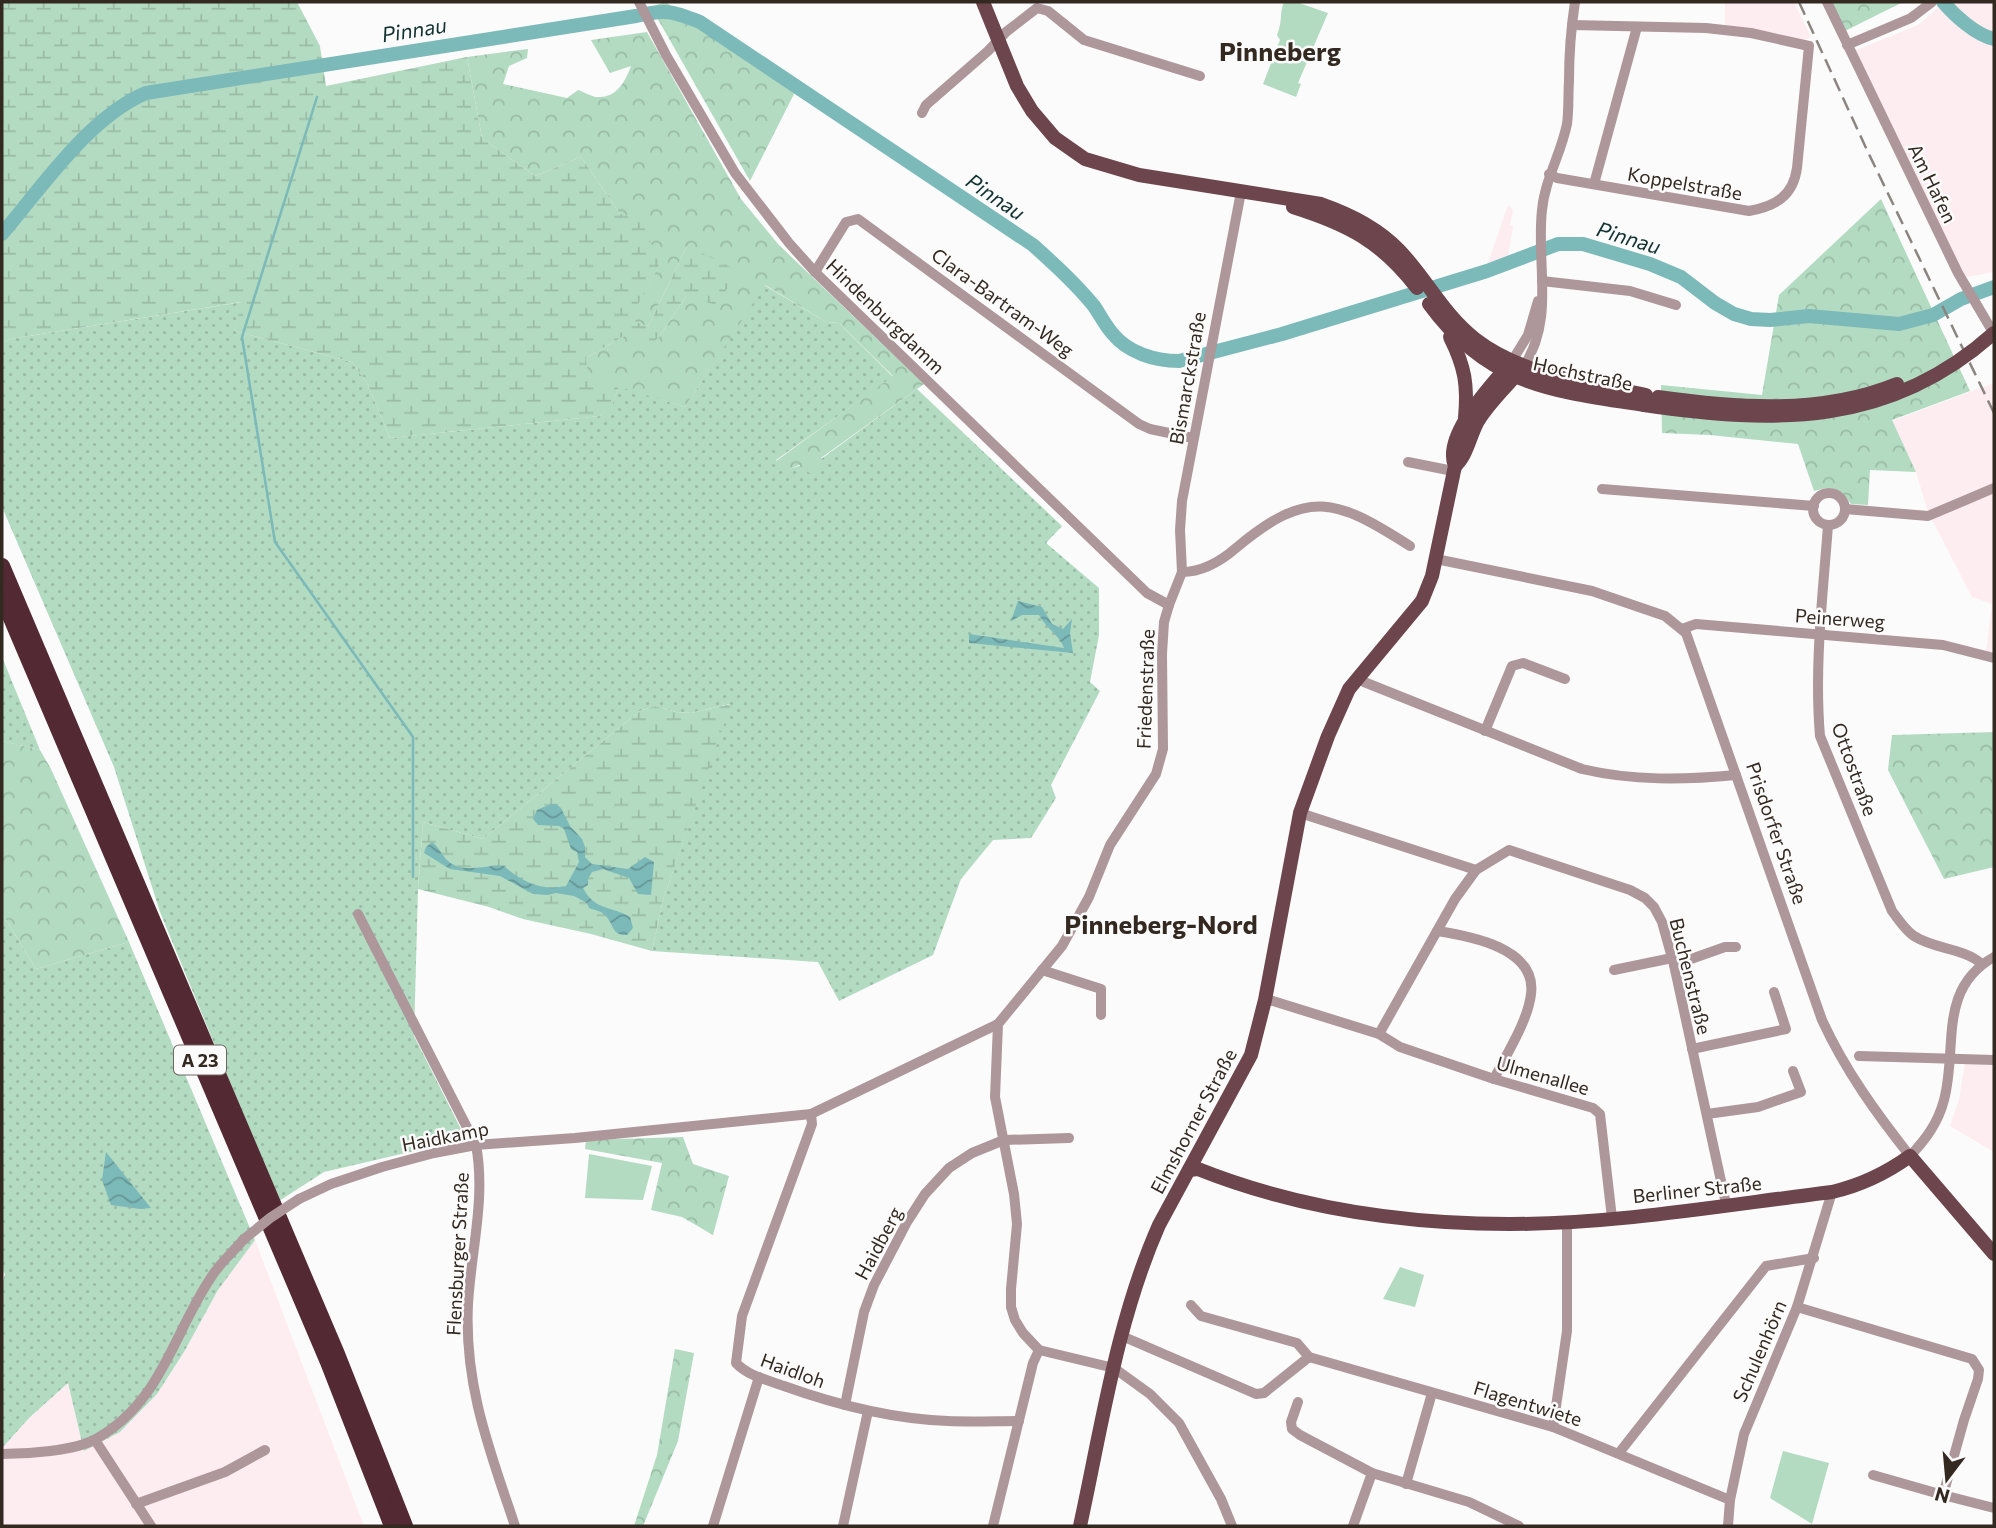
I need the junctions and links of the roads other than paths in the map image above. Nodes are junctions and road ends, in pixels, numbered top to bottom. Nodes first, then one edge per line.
1 (639, 2) edge
2 (984, 2) edge
3 (1575, 2) edge
4 (1827, 2) edge
5 (1932, 2) edge
6 (1572, 25) junction
7 (1637, 27) junction
8 (999, 40) junction
9 (1847, 45) junction
10 (1200, 76) dead end
11 (922, 113) dead end
12 (1549, 174) junction
13 (1594, 184) junction
14 (1241, 192) junction
15 (1314, 208) junction
16 (1375, 244) junction
17 (1392, 244) junction
18 (815, 272) junction
19 (1415, 278) junction
20 (1542, 281) junction
21 (1433, 302) junction
22 (1676, 304) dead end
23 (1994, 321) edge
24 (1445, 326) junction
25 (1994, 333) edge
26 (1513, 369) junction
27 (1645, 400) junction
28 (1465, 422) junction
29 (1194, 438) junction
30 (1408, 462) dead end
31 (1454, 468) junction
32 (1994, 488) edge
33 (1602, 489) dead end
34 (1814, 506) junction
35 (1845, 509) junction
36 (1828, 525) junction
37 (1410, 546) dead end
38 (1436, 559) junction
39 (2, 566) edge
40 (1182, 572) junction
41 (2, 597) edge
42 (1169, 605) junction
43 (1682, 629) junction
44 (1820, 633) junction
45 (1994, 659) edge
46 (1358, 677) junction
47 (1565, 679) dead end
48 (1485, 731) junction
49 (1736, 775) junction
50 (1300, 813) junction
51 (1476, 870) junction
52 (358, 914) dead end
53 (1437, 931) junction
54 (1736, 947) dead end
55 (1994, 957) edge
56 (1673, 961) junction
57 (1982, 964) junction
58 (1042, 970) junction
59 (1614, 970) dead end
60 (1774, 992) dead end
61 (1265, 1000) junction
62 (1101, 1015) dead end
63 (998, 1024) junction
64 (1378, 1034) junction
65 (1692, 1049) junction
66 (1858, 1056) dead end
67 (1949, 1058) junction
68 (1994, 1060) edge
69 (1793, 1072) dead end
70 (1494, 1079) junction
71 (811, 1114) junction
72 (1707, 1114) junction
73 (1069, 1138) dead end
74 (1004, 1140) junction
75 (476, 1145) junction
76 (1910, 1156) junction
77 (1189, 1170) junction
78 (1832, 1192) junction
79 (1726, 1204) junction
80 (1612, 1218) junction
81 (1567, 1222) junction
82 (1994, 1254) edge
83 (1814, 1258) junction
84 (1191, 1305) dead end
85 (1797, 1307) junction
86 (1122, 1336) junction
87 (1039, 1350) junction
88 (1309, 1357) junction
89 (1114, 1368) junction
90 (759, 1377) junction
91 (1432, 1393) junction
92 (1298, 1402) dead end
93 (845, 1405) junction
94 (868, 1411) junction
95 (1019, 1421) junction
96 (1553, 1427) junction
97 (95, 1440) junction
98 (265, 1450) dead end
99 (1619, 1453) junction
100 (2, 1454) edge
101 (1371, 1473) junction
102 (1873, 1475) dead end
103 (1406, 1484) junction
104 (1943, 1494) junction
105 (1730, 1500) junction
106 (136, 1504) junction
107 (1994, 1508) edge
108 (151, 1526) edge
109 (392, 1526) edge
110 (405, 1526) edge
111 (515, 1526) edge
112 (713, 1526) edge
113 (843, 1526) edge
114 (993, 1526) edge
115 (1080, 1526) edge
116 (1232, 1526) edge
117 (1353, 1526) edge
118 (1519, 1526) edge
119 (1728, 1526) edge

1 - 18 street, Hindenburgdamm
2 - 8 main road
3 - 6 street, Elmshorner Straße
4 - 9 street, Am Hafen
5 - 9 street
6 - 7 street
6 - 12 street, Elmshorner Straße
7 - 13 street
7 - 13 street, Koppelstraße
8 - 10 street
8 - 11 street
8 - 14 main road
9 - 25 street, Am Hafen
12 - 13 street, Koppelstraße
12 - 20 street, Elmshorner Straße
14 - 15 main road
14 - 29 street, Bismarckstraße
15 - 16 main road
15 - 17 main road
16 - 17 main road
16 - 19 main road
17 - 19 main road
18 - 29 street, Clara-Bartram-Weg
18 - 42 street, Hindenburgdamm
19 - 21 main road
20 - 22 street
20 - 26 street, Elmshorner Straße
21 - 24 main road
21 - 26 main road
23 - 27 main road, bridge
24 - 26 main road
24 - 28 main road, Elmshorner Straße
25 - 27 main road, bridge
26 - 27 main road
26 - 28 main road, Elmshorner Straße
26 - 31 main road, Elmshorner Straße
28 - 31 main road, Elmshorner Straße
29 - 40 street, Bismarckstraße
30 - 31 street
31 - 38 main road, Elmshorner Straße
32 - 35 street
33 - 34 street
34 - 35 street
34 - 36 street
35 - 36 street
36 - 44 street, Ottostraße
37 - 40 street
38 - 43 street
38 - 46 main road, Elmshorner Straße
39 - 110 highway, A 23
40 - 42 street, Friedenstraße
41 - 109 highway, A 23
42 - 58 street, Friedenstraße
43 - 44 street, Peinerweg
43 - 49 street, Prisdorfer Straße
44 - 45 street, Peinerweg
44 - 57 street, Ottostraße
46 - 48 street
46 - 50 main road, Elmshorner Straße
47 - 48 street
48 - 49 street
49 - 76 street, Prisdorfer Straße
50 - 51 street
50 - 61 main road, Elmshorner Straße
51 - 53 street
51 - 56 street, Buchenstraße
52 - 75 street
53 - 64 street
53 - 70 street
54 - 56 street
55 - 57 street, Berliner Straße
56 - 59 street
56 - 65 street, Buchenstraße
57 - 67 street, Berliner Straße
58 - 62 street
58 - 63 street, Friedenstraße
60 - 65 street
61 - 64 street, Ulmenallee
61 - 77 main road, Elmshorner Straße
63 - 71 street, Haidkamp
63 - 74 street
64 - 70 street, Ulmenallee
65 - 72 street, Buchenstraße
66 - 67 street
67 - 68 street
67 - 76 street, Berliner Straße
69 - 72 street
70 - 80 street, Ulmenallee
71 - 75 street, Haidkamp
71 - 90 street, Haidloh
72 - 79 street, Buchenstraße
73 - 74 street
74 - 87 street
74 - 93 street, Haidberg
75 - 97 street, Haidkamp, bridge
75 - 111 street, Flensburger Straße
76 - 78 main road, Berliner Straße
76 - 82 main road, Prisdorfer Straße
77 - 81 main road, Berliner Straße
77 - 86 main road, Elmshorner Straße
78 - 79 main road, Berliner Straße
78 - 83 street, Schulenhörn
79 - 80 main road, Berliner Straße
80 - 81 main road, Berliner Straße
81 - 96 street
83 - 85 street, Schulenhörn
83 - 99 street
84 - 88 street, Flagentwiete
85 - 104 street
85 - 105 street, Schulenhörn
86 - 88 street
86 - 89 main road, Elmshorner Straße
87 - 89 street
87 - 95 street
88 - 91 street, Flagentwiete
89 - 115 main road, Elmshorner Straße
89 - 116 street
90 - 93 street, Haidloh
90 - 112 street
91 - 96 street, Flagentwiete
91 - 103 street
92 - 101 street
93 - 94 street, Haidloh
94 - 95 street, Haidloh
94 - 113 street
95 - 114 street
96 - 99 street, Flagentwiete
97 - 100 street, Haidkamp
97 - 106 street
98 - 106 street
99 - 105 street, Flagentwiete
101 - 103 street
101 - 117 street
102 - 104 street
103 - 118 street
104 - 107 street
105 - 119 street, Schulenhörn
106 - 108 street

